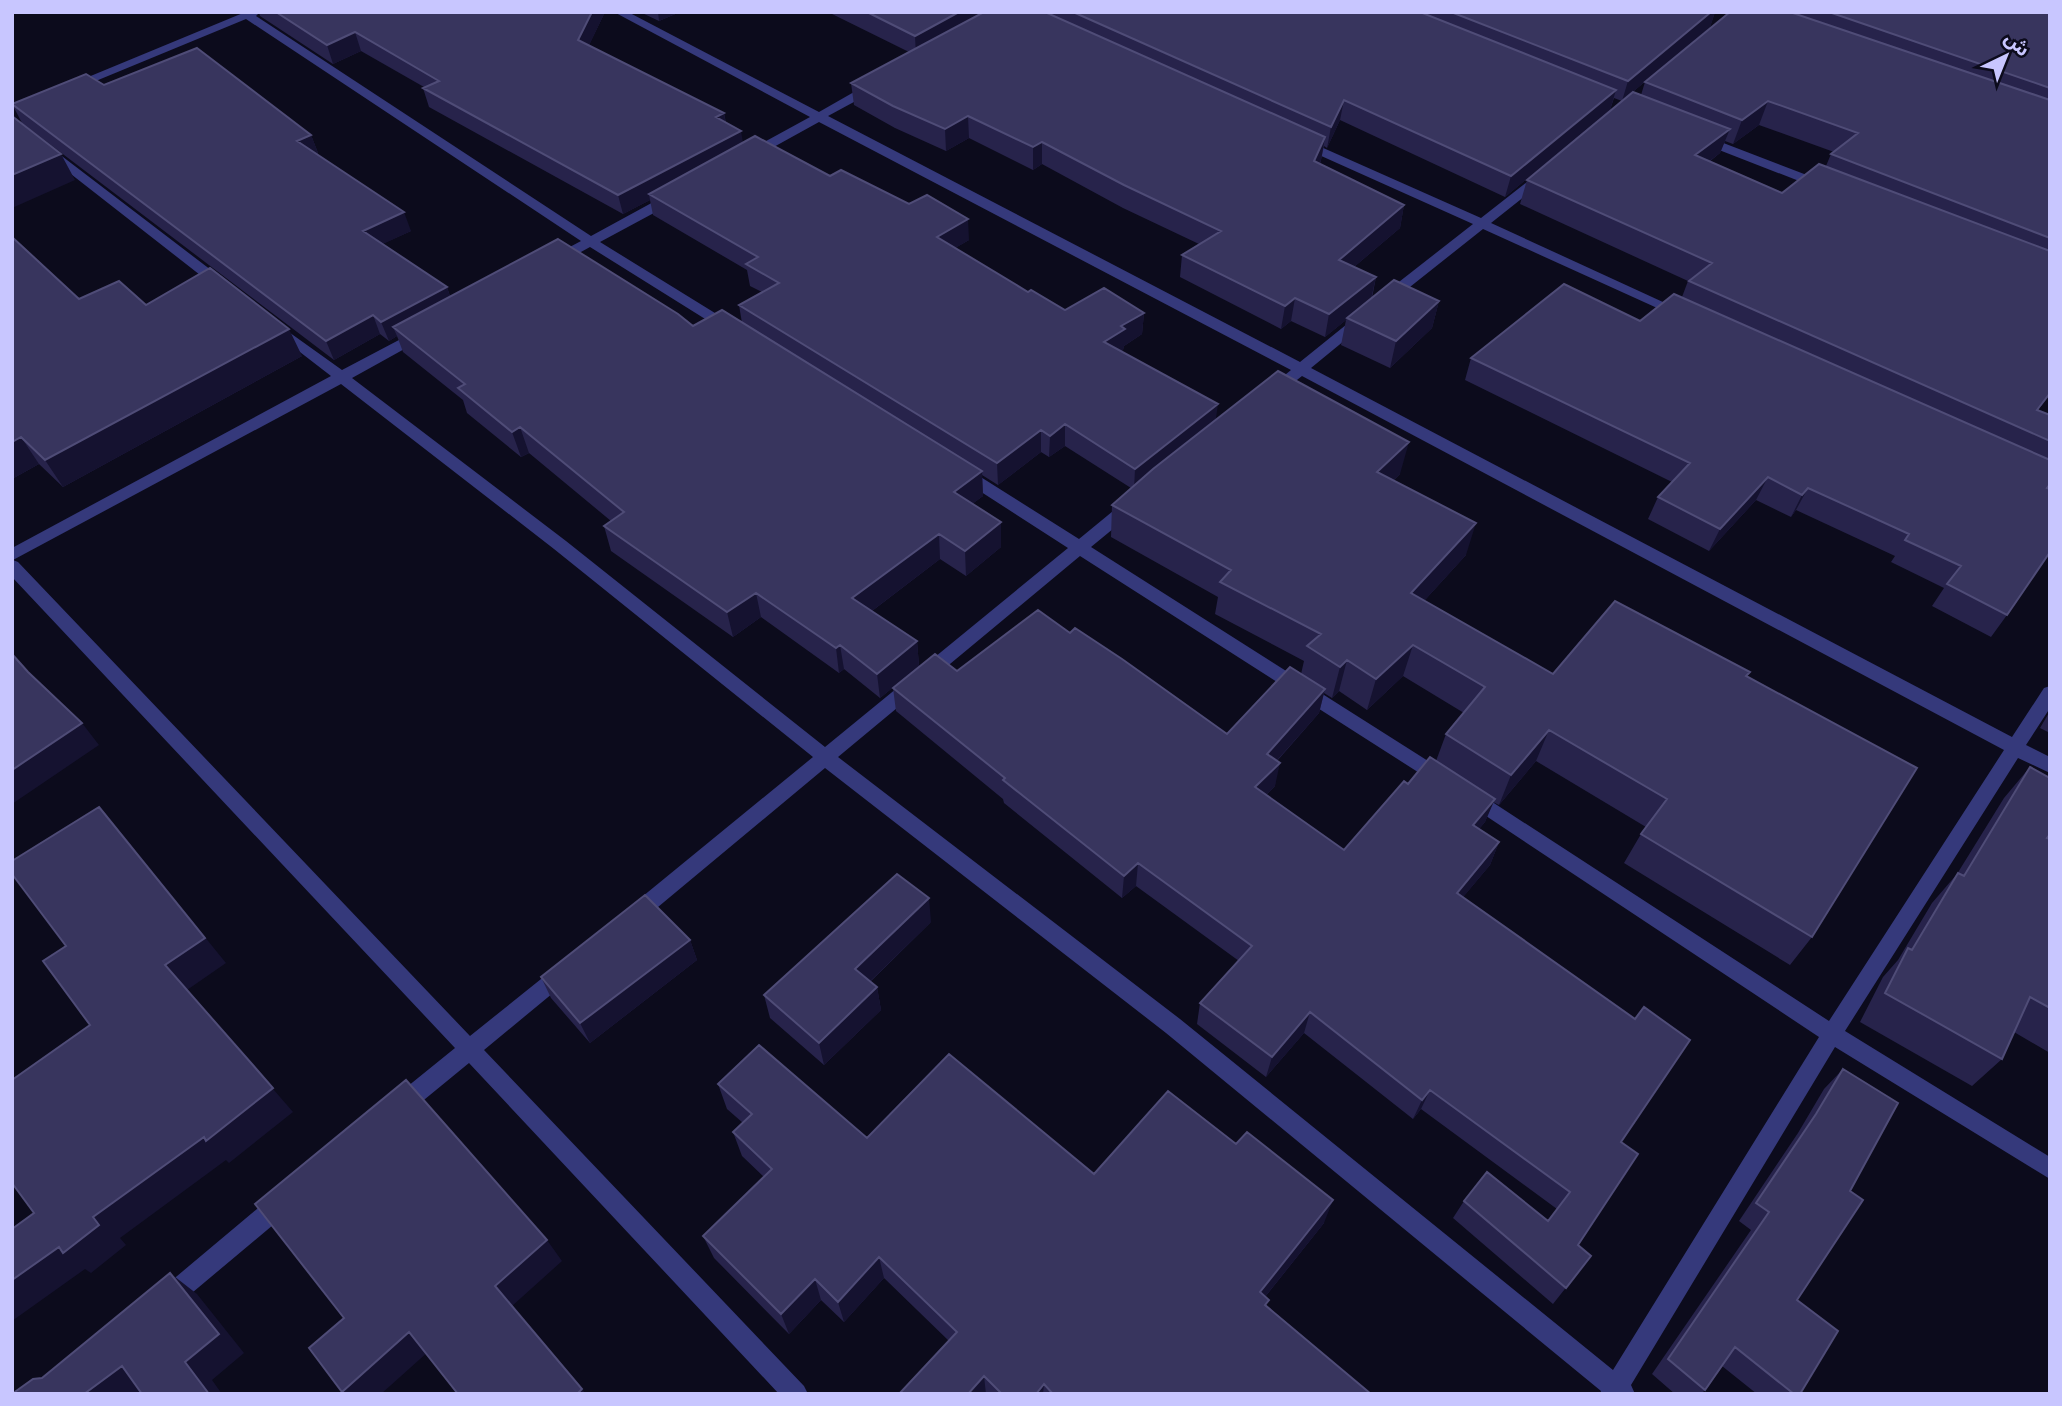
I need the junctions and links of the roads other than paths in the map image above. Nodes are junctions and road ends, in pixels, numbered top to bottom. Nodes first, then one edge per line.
1 (619, 12) edge
2 (251, 14) edge
3 (887, 80) edge
4 (64, 89) edge
5 (817, 118) junction
6 (12, 122) edge
7 (1688, 134) edge
8 (1296, 140) edge
9 (735, 163) edge
10 (1553, 168) edge
11 (688, 189) edge
12 (1839, 192) edge
13 (1485, 224) junction
14 (590, 242) junction
15 (541, 268) edge
16 (242, 301) edge
17 (264, 318) edge
18 (1699, 322) edge
19 (433, 328) edge
20 (741, 336) edge
21 (1302, 369) junction
22 (341, 377) junction
23 (1260, 402) edge
24 (952, 466) edge
25 (1144, 495) edge
26 (1080, 546) junction
27 (12, 555) edge
28 (12, 566) edge
29 (2050, 693) edge
30 (2016, 748) junction
31 (825, 758) junction
32 (2050, 766) edge
33 (616, 930) edge
34 (574, 964) edge
35 (1832, 1034) junction
36 (470, 1049) junction
37 (387, 1117) edge
38 (2050, 1169) edge
39 (294, 1194) edge
40 (148, 1315) edge
41 (1617, 1392) edge
42 (796, 1394) edge

1 - 5 street
2 - 4 street
2 - 14 street
3 - 5 street
5 - 9 street
5 - 21 street
6 - 16 street
7 - 12 street
8 - 13 street
10 - 13 street
11 - 14 street
13 - 18 street
13 - 21 street
14 - 15 street
14 - 20 street
17 - 22 street
19 - 22 street
21 - 23 street
21 - 30 street
22 - 27 street
22 - 31 street
24 - 26 street
25 - 26 street
26 - 31 street
26 - 35 street
28 - 36 street
29 - 30 street
30 - 32 street
30 - 35 street
31 - 33 street
31 - 41 street
34 - 36 street
35 - 38 street
35 - 41 street
36 - 37 street
36 - 42 street
39 - 40 street

